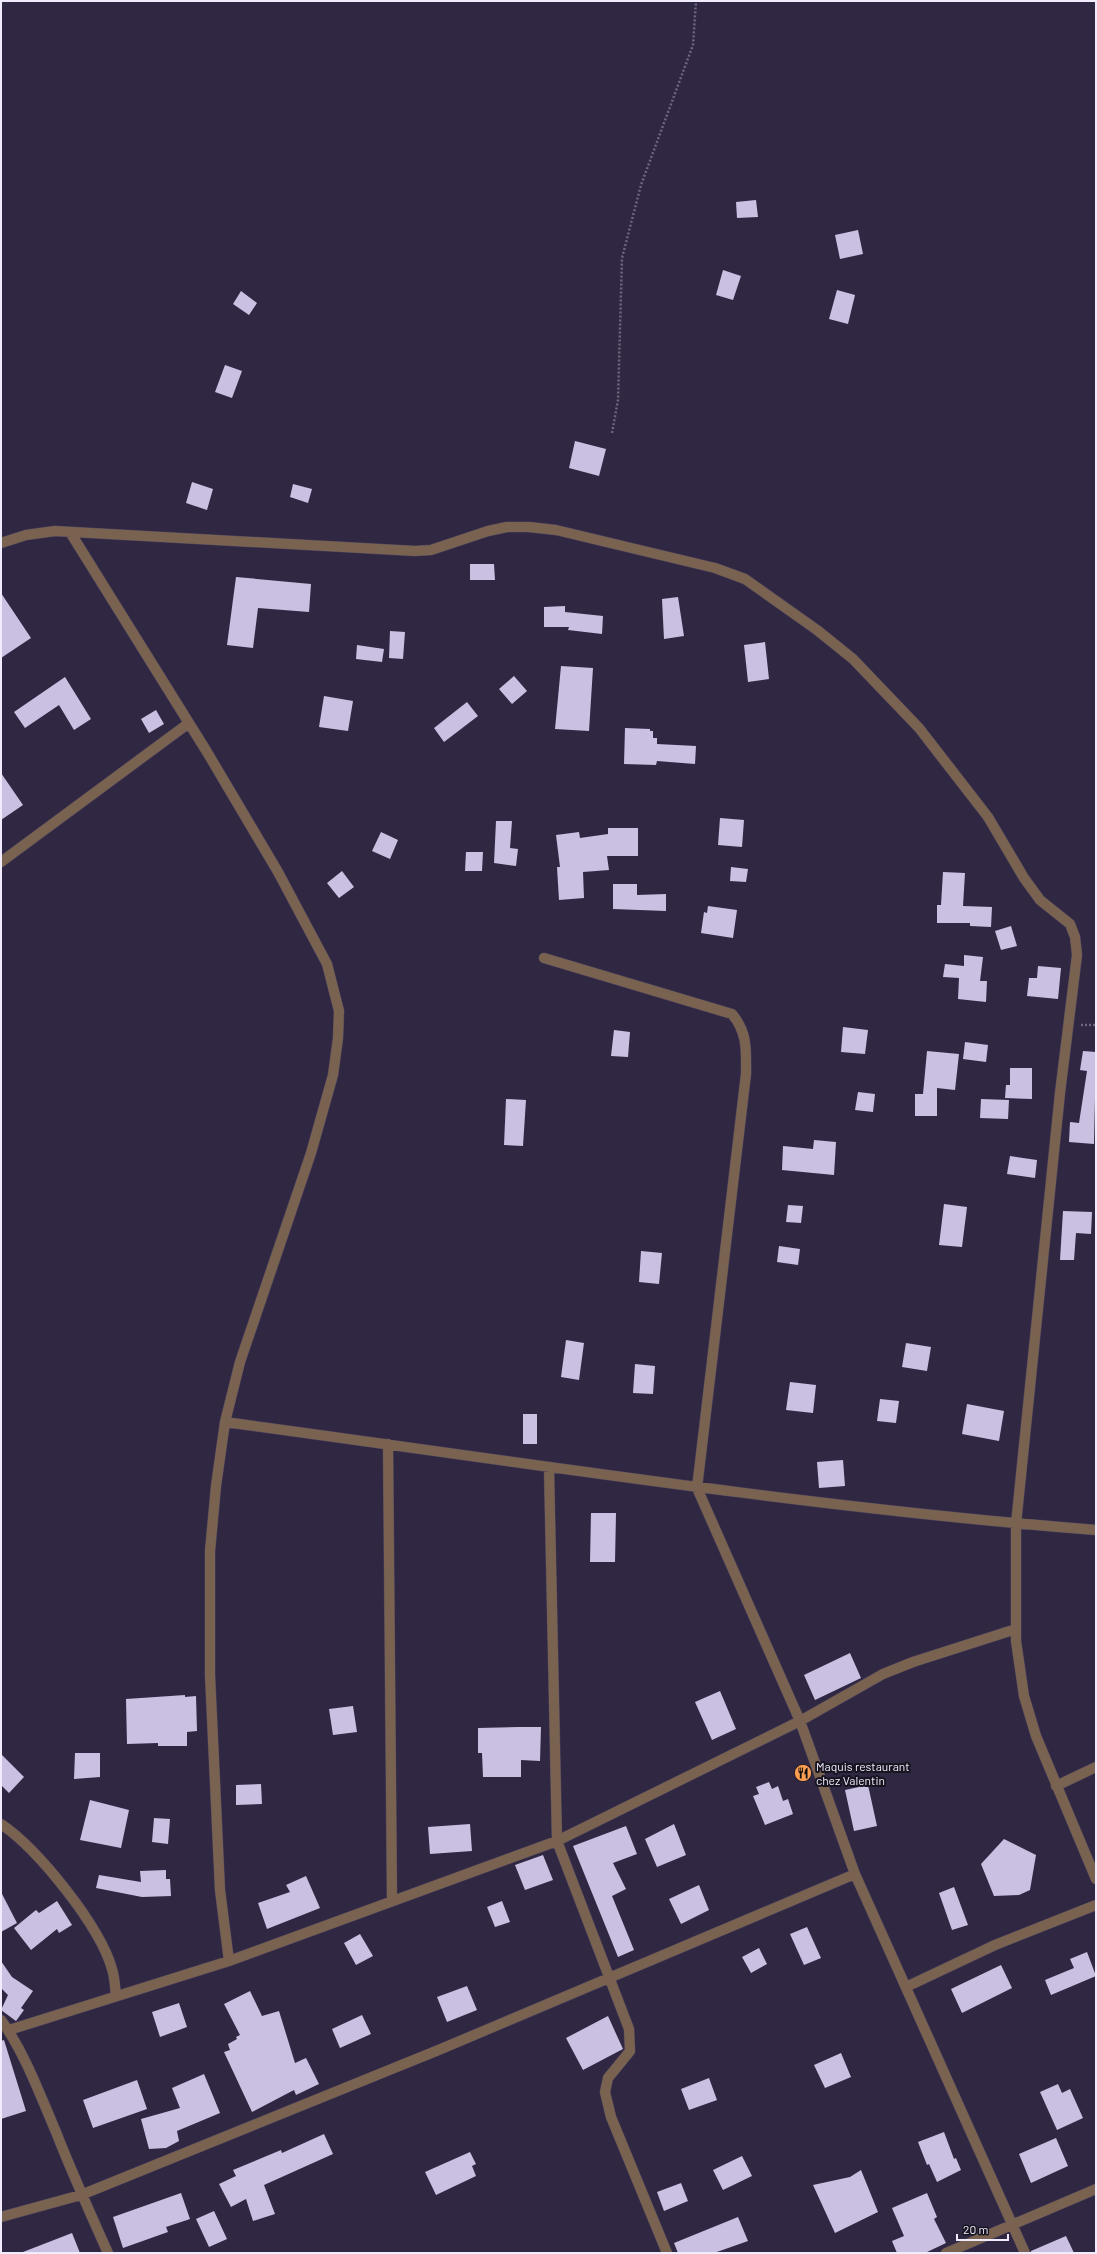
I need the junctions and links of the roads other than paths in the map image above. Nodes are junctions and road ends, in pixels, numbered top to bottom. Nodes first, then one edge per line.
1 (70, 532) junction
2 (1, 543) edge
3 (189, 723) junction
4 (1, 862) edge
5 (544, 958) dead end
6 (225, 1422) junction
7 (388, 1444) junction
8 (549, 1468) junction
9 (696, 1488) junction
10 (1016, 1524) junction
11 (1096, 1530) edge
12 (1016, 1629) junction
13 (800, 1722) junction
14 (1096, 1767) edge
15 (1056, 1786) junction
16 (1, 1824) edge
17 (557, 1841) junction
18 (855, 1874) junction
19 (1096, 1879) edge
20 (392, 1901) junction
21 (1096, 1905) edge
22 (229, 1961) junction
23 (610, 1978) junction
24 (906, 1987) junction
25 (116, 1996) junction
26 (1, 2020) edge
27 (9, 2030) junction
28 (1096, 2189) edge
29 (81, 2195) junction
30 (1, 2217) edge
31 (1012, 2223) junction
32 (108, 2253) edge
33 (667, 2253) edge
34 (946, 2253) edge
35 (1025, 2253) edge

1 - 2 street
1 - 3 street
1 - 10 street
3 - 4 street
3 - 6 street
5 - 9 street
6 - 7 street
6 - 22 street
7 - 8 street
7 - 20 street
8 - 9 street
8 - 17 street
9 - 10 street
9 - 13 street
10 - 11 street
10 - 12 street
12 - 13 street
12 - 15 street
13 - 17 street
13 - 18 street
14 - 15 street
15 - 19 street
16 - 25 street
17 - 20 street
17 - 23 street
18 - 23 street
18 - 24 street
20 - 22 street
21 - 24 street
22 - 25 street
23 - 29 street
23 - 33 street
24 - 31 street
25 - 27 street
26 - 27 street
27 - 29 street
28 - 31 street
29 - 30 street
29 - 32 street
31 - 34 street
31 - 35 street

